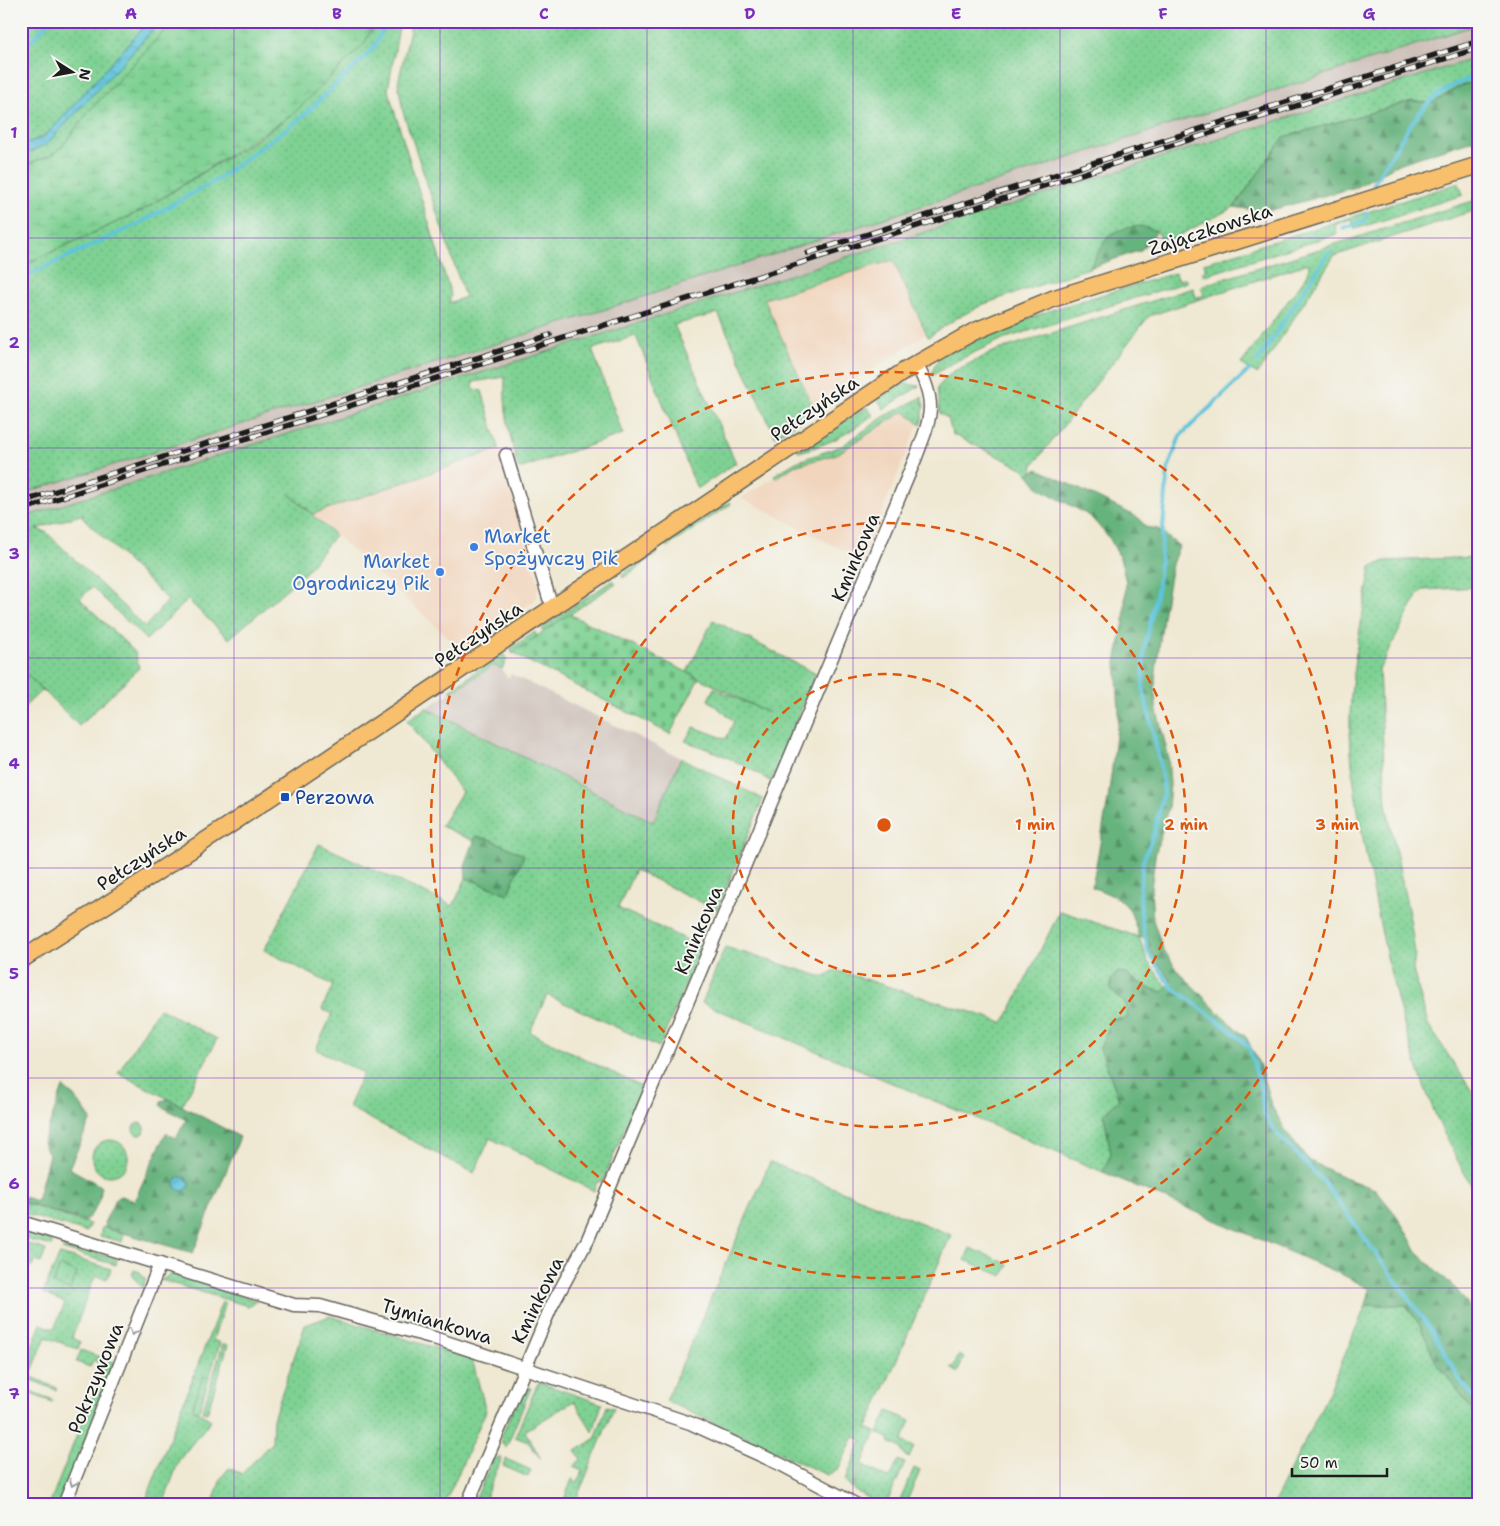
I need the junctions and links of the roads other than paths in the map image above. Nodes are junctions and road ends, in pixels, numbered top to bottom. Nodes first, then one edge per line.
1 (1479, 165) edge
2 (956, 340) joint
3 (916, 364) junction
4 (506, 455) dead end
5 (555, 607) junction
6 (21, 960) edge
7 (21, 1222) edge
8 (160, 1264) junction
9 (525, 1367) junction
10 (64, 1505) edge
11 (467, 1505) edge
12 (857, 1505) edge

1 - 2 main road, Zajączkowska
2 - 3 main road, Pełczyńska
3 - 5 main road, Pełczyńska
3 - 9 street, Kminkowa
4 - 5 street
5 - 6 main road, Pełczyńska
7 - 8 street, Tymiankowa
8 - 9 street, Tymiankowa
8 -> 10 street, Pokrzywowa
9 - 11 street, Kminkowa
9 - 12 street, Tymiankowa

